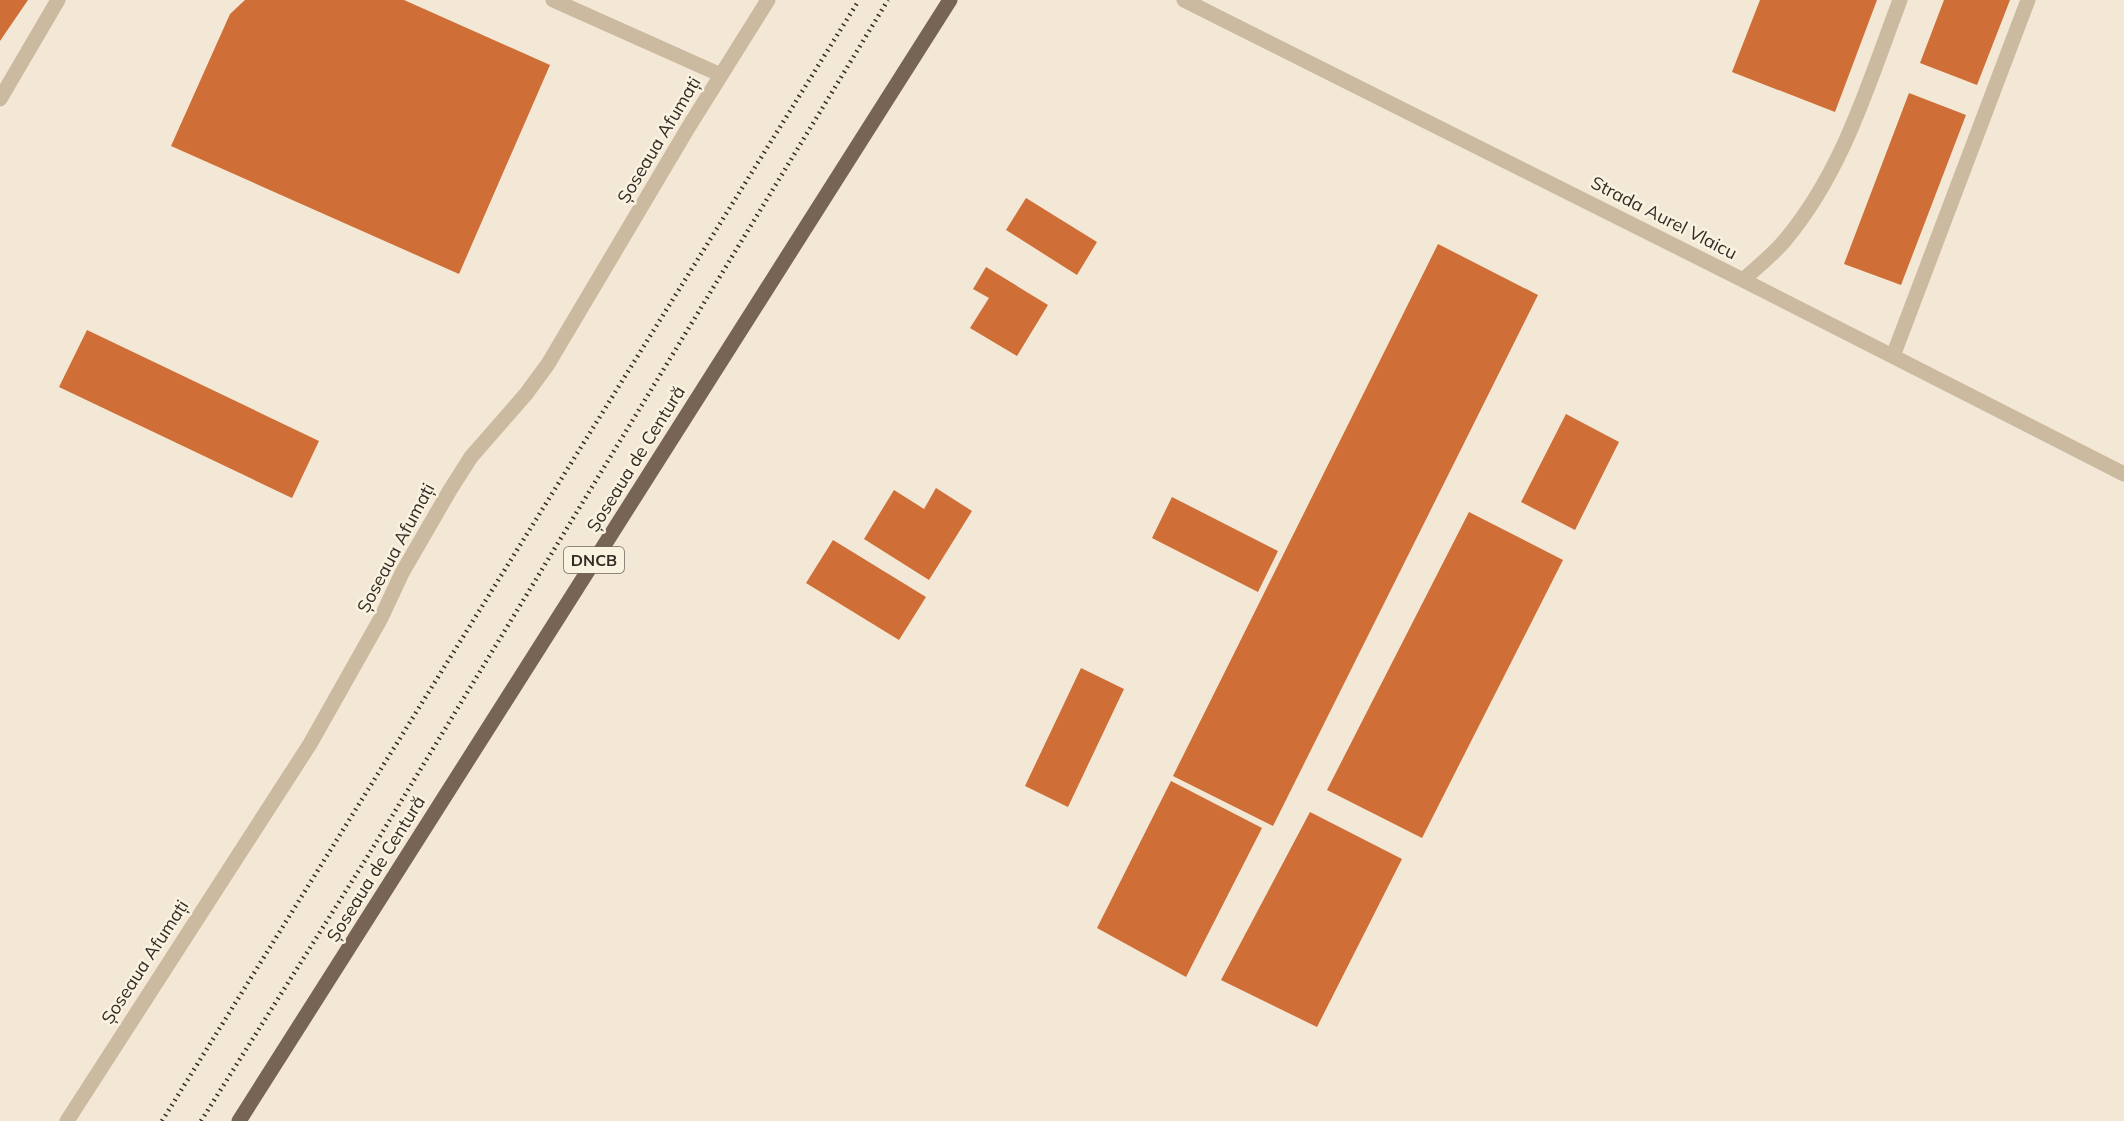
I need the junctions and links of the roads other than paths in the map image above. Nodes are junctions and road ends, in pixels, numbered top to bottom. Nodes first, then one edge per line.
1 (58, 0) edge
2 (553, 0) edge
3 (768, 0) edge
4 (950, 0) edge
5 (1184, 0) edge
6 (1900, 0) edge
7 (2028, 0) edge
8 (721, 75) junction
9 (0, 98) edge
10 (1743, 280) junction
11 (1893, 356) junction
12 (2124, 474) edge
13 (67, 1121) edge
14 (239, 1121) edge

1 - 9 street
2 - 8 street
3 - 8 street, Șoseaua Afumați
4 - 14 main road, Șoseaua de Centură / DNCB
5 - 10 street, Strada Aurel Vlaicu
6 - 10 street
7 - 11 street
8 - 13 street, Șoseaua Afumați
10 - 11 street, Strada Aurel Vlaicu
11 - 12 street, Strada Aurel Vlaicu

